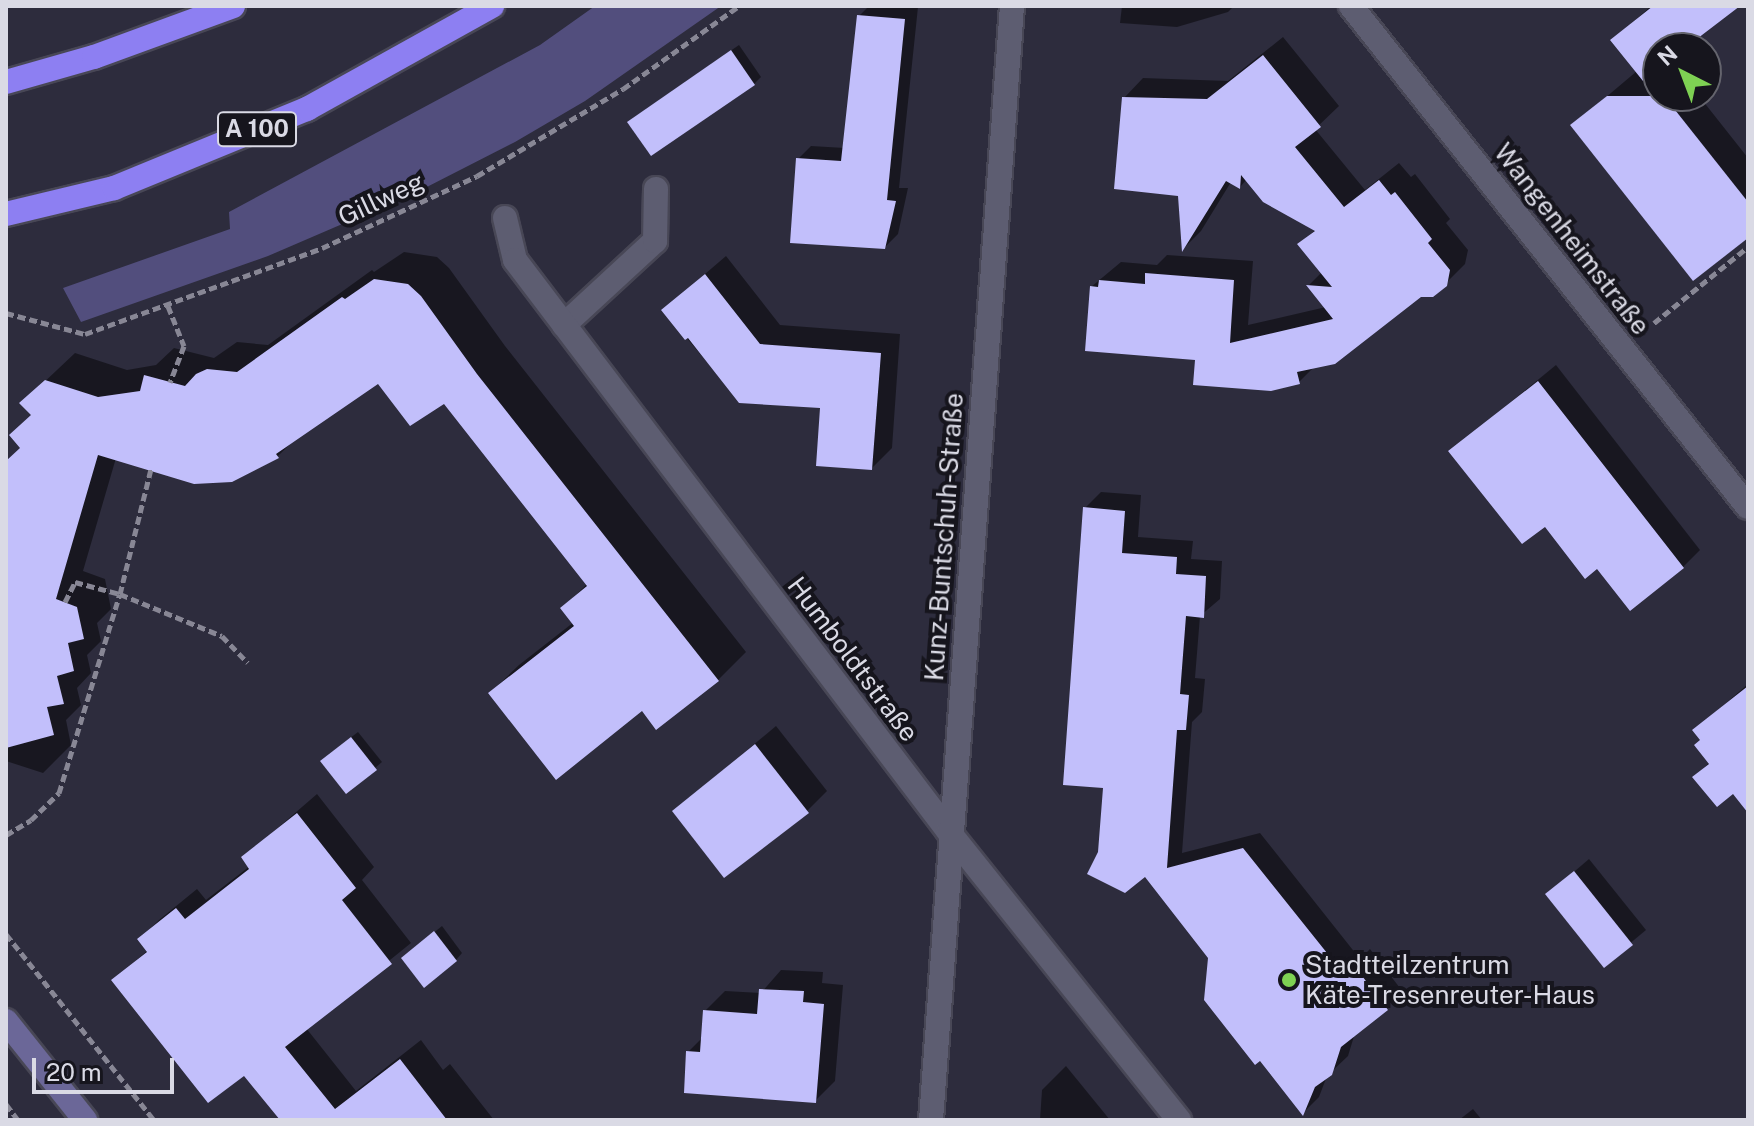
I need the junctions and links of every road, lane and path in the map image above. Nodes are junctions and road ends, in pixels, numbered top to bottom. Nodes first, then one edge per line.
1 (233, 6) edge
2 (492, 6) edge
3 (739, 6) edge
4 (1012, 6) edge
5 (1351, 6) edge
6 (6, 82) edge
7 (656, 189) dead end
8 (6, 214) edge
9 (505, 218) dead end
10 (1748, 247) edge
11 (168, 306) junction
12 (6, 313) edge
13 (1654, 323) dead end
14 (564, 325) junction
15 (170, 382) dead end
16 (151, 469) dead end
17 (1748, 507) edge
18 (120, 594) junction
19 (65, 602) dead end
20 (248, 663) dead end
21 (949, 832) junction
22 (6, 835) edge
23 (6, 934) edge
24 (6, 1021) edge
25 (6, 1104) edge
26 (18, 1120) edge
27 (85, 1120) edge
28 (154, 1120) edge
29 (931, 1120) edge
30 (1179, 1120) edge

1 - 6 highway
2 - 8 highway, A 100
3 - 11 path, Gillweg
4 - 21 street, Kunz-Buntschuh-Straße
5 - 17 street, Wangenheimstraße
7 - 14 street
9 - 14 street, Humboldtstraße
10 - 13 path
11 - 12 path, Gillweg
11 - 15 path
14 - 21 street, Humboldtstraße
16 - 18 path
18 - 19 path
18 - 20 path
18 - 22 path
21 - 29 street, Kunz-Buntschuh-Straße
21 - 30 street, Humboldtstraße
23 - 28 path
24 - 27 main road
25 - 26 path

